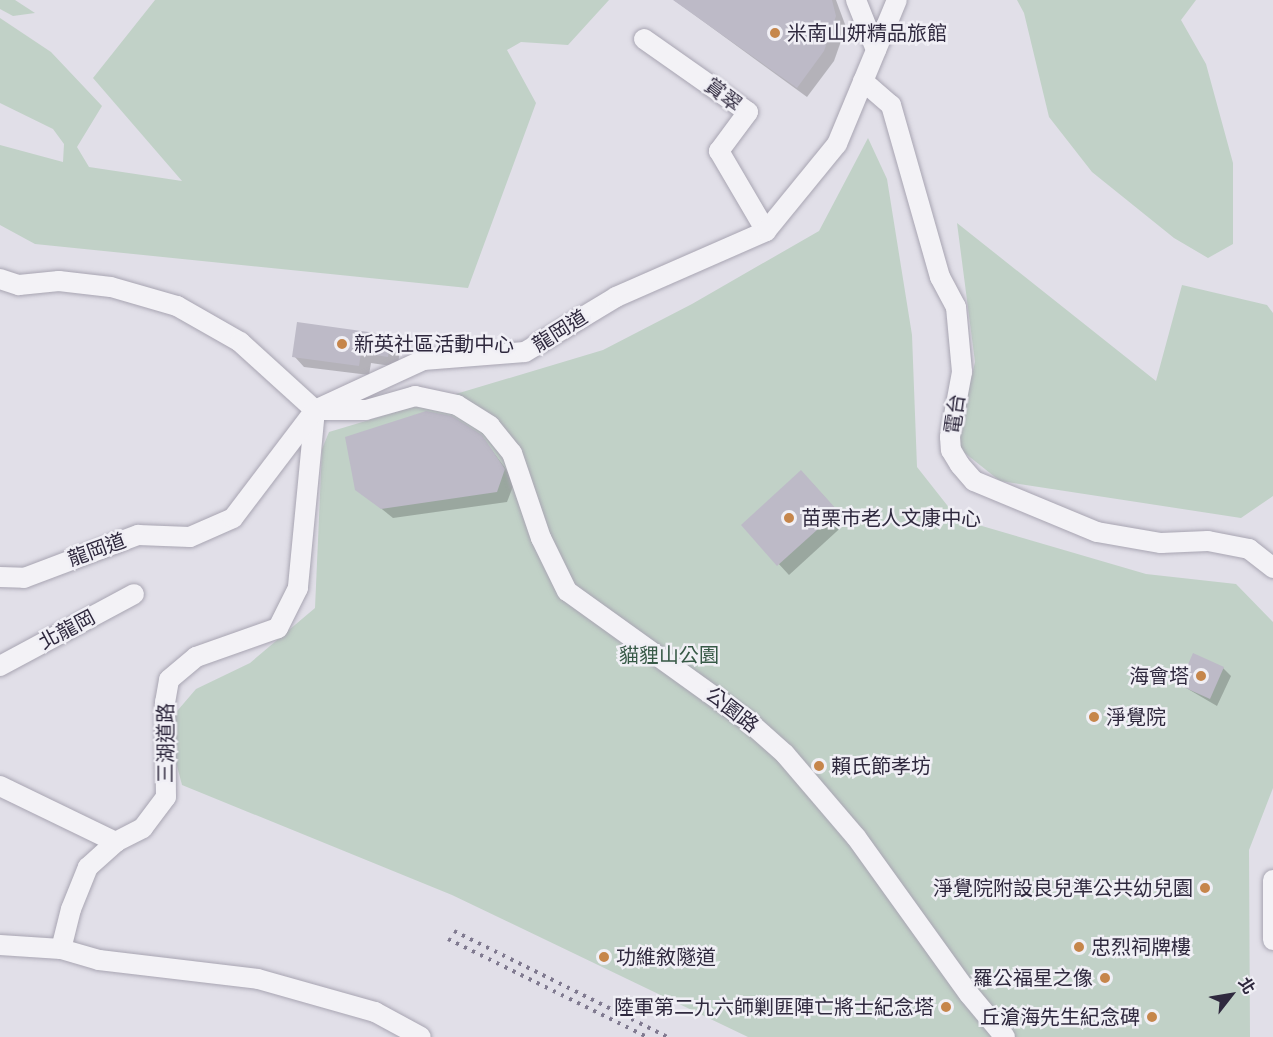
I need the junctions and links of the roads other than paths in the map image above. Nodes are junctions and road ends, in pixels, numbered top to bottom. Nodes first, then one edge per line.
1 (856, 0) edge
2 (897, 0) edge
3 (645, 39) dead end
4 (876, 50) junction
5 (863, 81) junction
6 (766, 231) junction
7 (0, 279) edge
8 (315, 410) junction
9 (1273, 568) edge
10 (0, 577) edge
11 (24, 578) junction
12 (0, 593) edge
13 (134, 594) dead end
14 (0, 666) edge
15 (0, 786) edge
16 (116, 842) junction
17 (1273, 880) edge
18 (1273, 940) edge
19 (0, 945) edge
20 (61, 949) junction
21 (421, 1037) edge
22 (1005, 1037) edge

1 - 4 street
2 - 4 street, 龍岡道
3 - 6 street, 賞翠
4 - 5 street, 龍岡道
5 - 6 street, 龍岡道
5 - 9 street, 電台
6 - 8 street, 龍岡道
7 - 8 street
8 - 11 street, 龍岡道
8 - 16 street, 三湖道路
8 - 22 street, 公園路
10 - 11 street, 龍岡道
11 - 12 street
13 - 14 street, 北龍岡
15 - 16 street
16 - 20 street, 三湖道路
17 - 18 street
19 - 20 street
20 - 21 street

